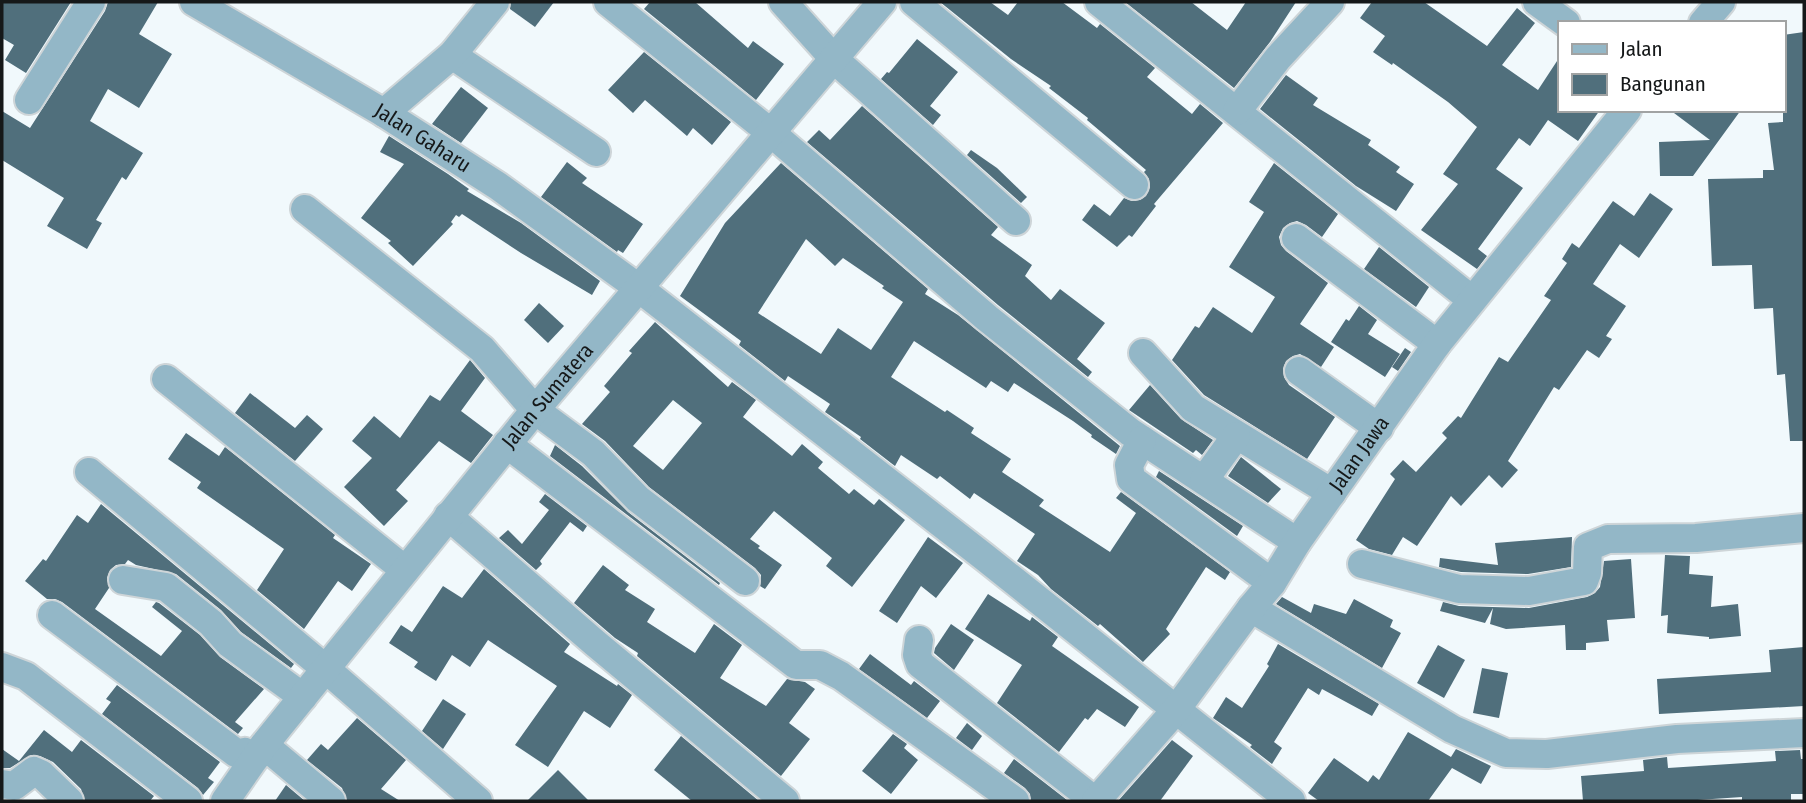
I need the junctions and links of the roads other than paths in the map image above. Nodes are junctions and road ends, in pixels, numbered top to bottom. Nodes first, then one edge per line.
1 (90, 2) edge
2 (495, 2) edge
3 (608, 2) edge
4 (783, 2) edge
5 (914, 2) edge
6 (1099, 2) edge
7 (1330, 2) edge
8 (1537, 2) edge
9 (1721, 2) edge
10 (204, 4) edge
11 (868, 7) edge
12 (1563, 21) edge
13 (1705, 21) edge
14 (452, 55) junction
15 (835, 60) junction
16 (29, 100) dead end
17 (1237, 111) junction
18 (1625, 112) edge
19 (384, 113) junction
20 (770, 132) junction
21 (596, 152) dead end
22 (1133, 185) dead end
23 (305, 209) dead end
24 (1016, 221) dead end
25 (1296, 238) dead end
26 (639, 289) junction
27 (1472, 300) junction
28 (1437, 344) junction
29 (1143, 353) dead end
30 (1299, 370) dead end
31 (166, 379) dead end
32 (535, 410) junction
33 (1378, 428) junction
34 (1236, 436) junction
35 (1142, 440) junction
36 (507, 444) junction
37 (89, 472) dead end
38 (1204, 480) junction
39 (1332, 494) junction
40 (449, 516) junction
41 (1804, 528) edge
42 (1297, 542) junction
43 (1362, 564) dead end
44 (405, 570) junction
45 (123, 580) dead end
46 (745, 581) dead end
47 (1272, 583) junction
48 (1251, 608) junction
49 (52, 615) dead end
50 (919, 640) dead end
51 (2, 667) edge
52 (327, 670) junction
53 (303, 697) junction
54 (1175, 711) junction
55 (1804, 733) edge
56 (260, 751) junction
57 (2, 784) edge
58 (69, 801) edge
59 (188, 801) edge
60 (225, 801) edge
61 (331, 801) edge
62 (478, 801) edge
63 (785, 801) edge
64 (1015, 801) edge
65 (1096, 801) edge
66 (1291, 801) edge

1 - 16 street
2 - 14 street
3 - 20 street
4 - 15 street
5 - 22 street
6 - 17 street
7 - 17 street
8 - 12 street
9 - 13 street
10 - 19 street, Jalan Gaharu
11 - 15 street, Jalan Sumatera
14 - 19 street
14 - 21 street
15 - 20 street, Jalan Sumatera
15 - 24 street
17 - 27 street
18 - 27 street, Jalan Jawa
19 - 26 street, Jalan Gaharu
20 - 26 street, Jalan Sumatera
20 - 35 street
23 - 32 street
25 - 28 street
26 - 32 street, Jalan Sumatera
26 - 54 street, Jalan Gaharu
27 - 28 street, Jalan Jawa
28 - 33 street, Jalan Jawa
29 - 34 street
30 - 33 street
31 - 44 street
32 - 36 street, Jalan Sumatera
32 - 46 street
33 - 39 street, Jalan Jawa
34 - 38 street
34 - 39 street
35 - 38 street
35 - 47 street
36 - 40 street, Jalan Sumatera
36 - 64 street
37 - 52 street
38 - 42 street
39 - 42 street, Jalan Jawa
40 - 44 street, Jalan Sumatera
40 - 63 street
41 - 43 street
42 - 47 street, Jalan Jawa
44 - 52 street, Jalan Sumatera
45 - 53 street
47 - 48 street, Jalan Jawa
48 - 54 street, Jalan Jawa
48 - 55 street
49 - 56 street
50 - 65 street
51 - 59 street
52 - 53 street, Jalan Sumatera
52 - 62 street
53 - 56 street, Jalan Sumatera
54 - 65 street, Jalan Jawa
54 - 66 street, Jalan Gaharu
56 - 60 street, Jalan Sumatera
56 - 61 street
57 - 58 street

